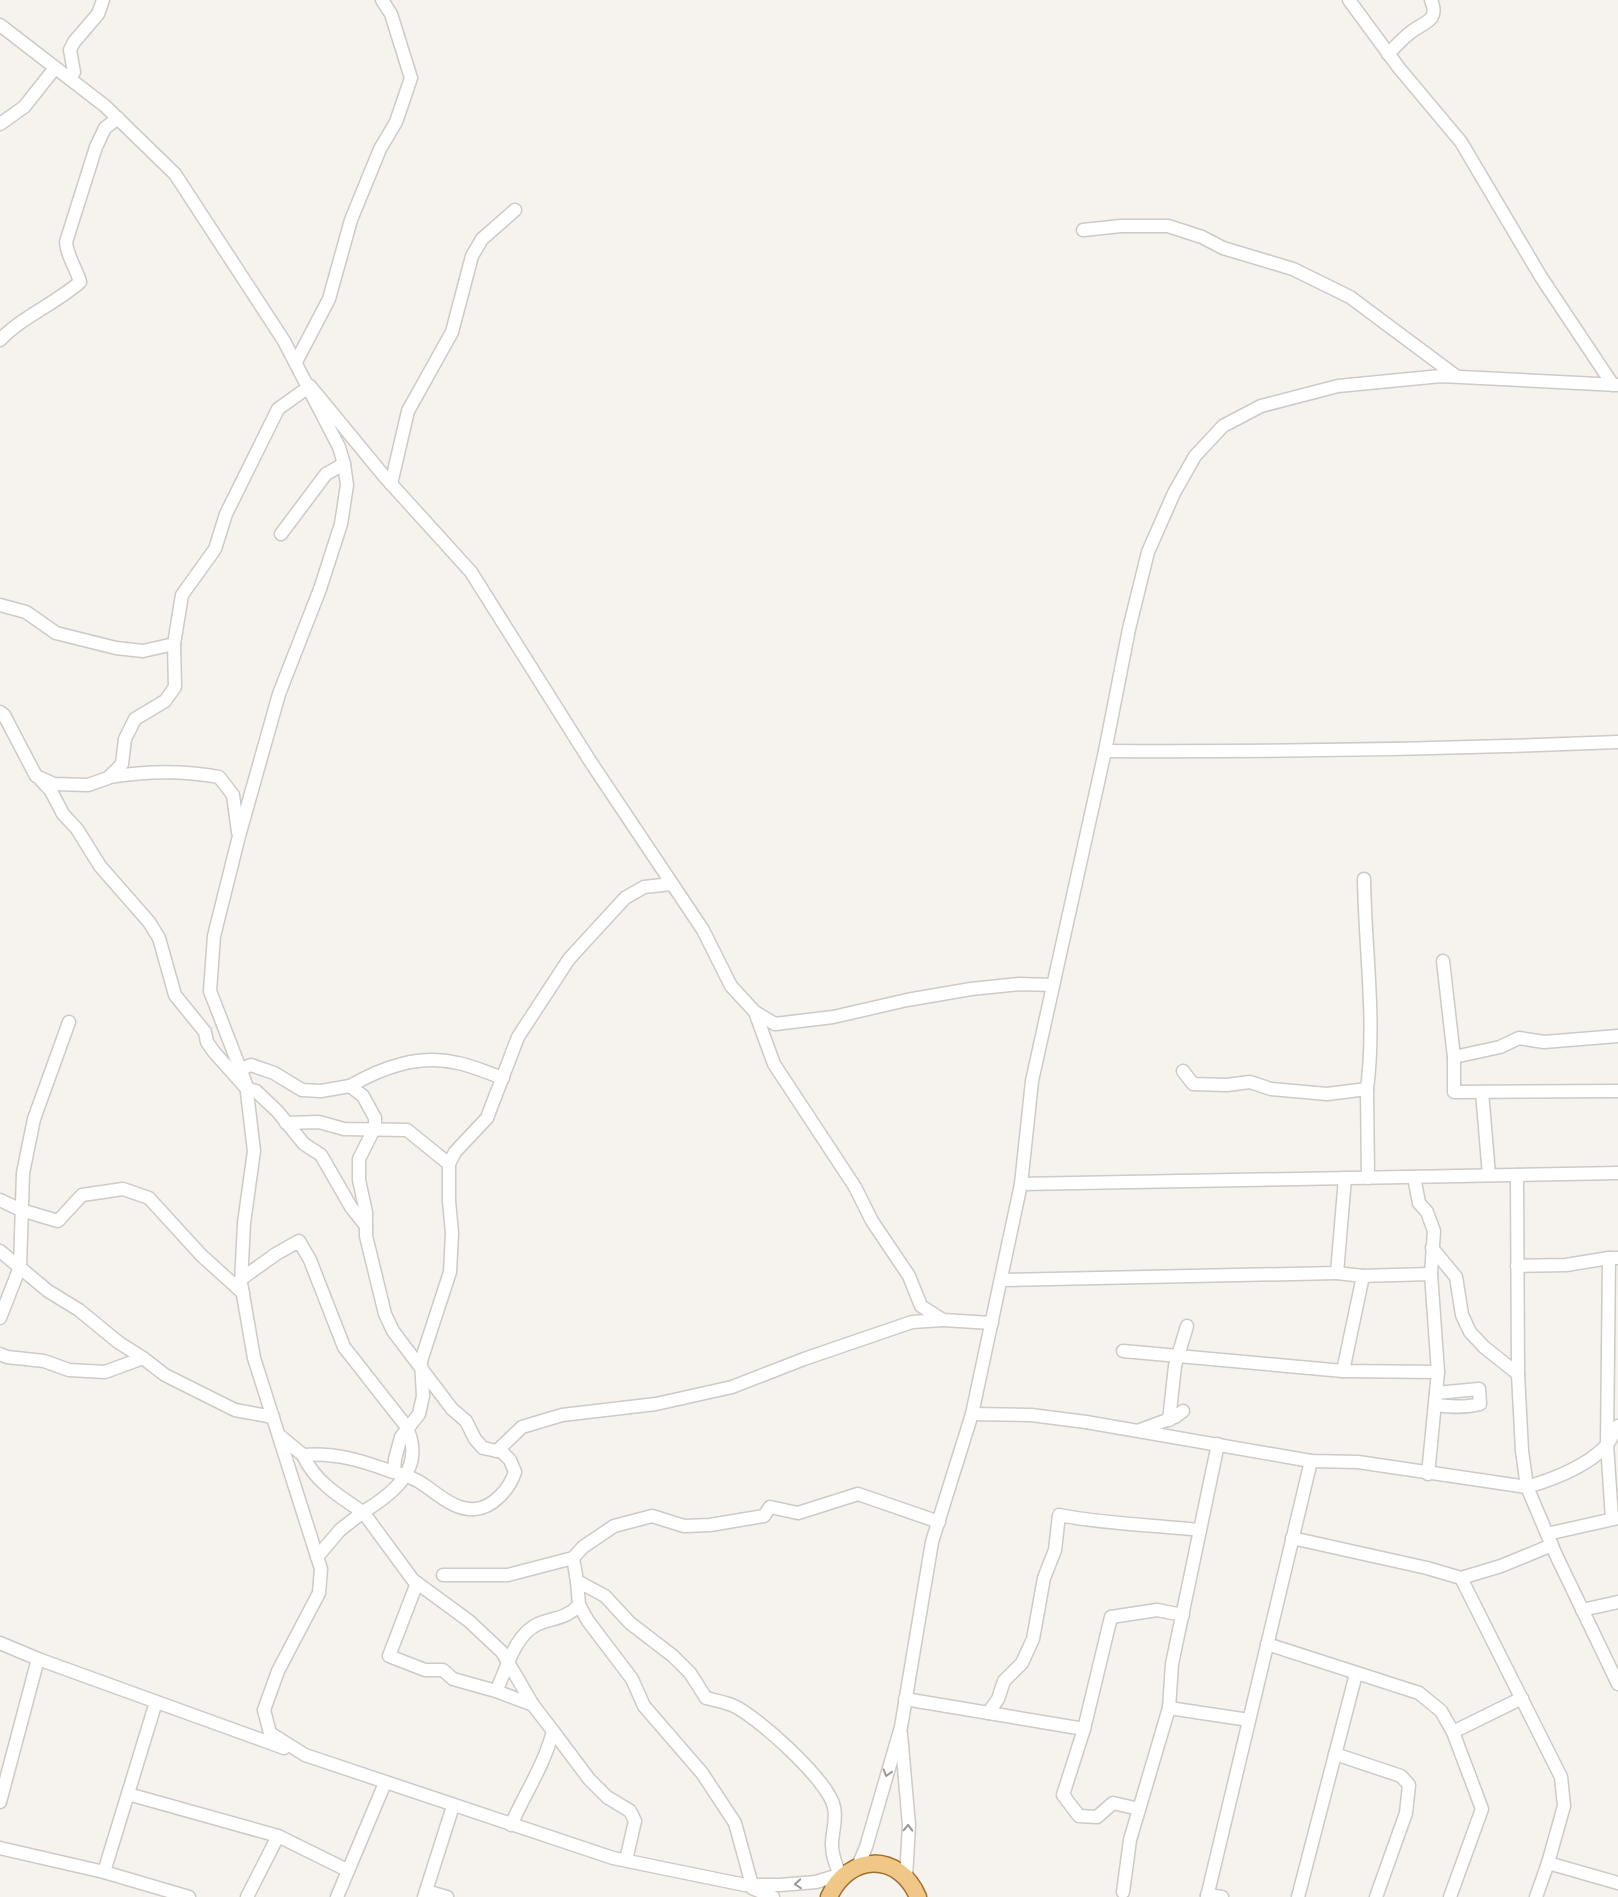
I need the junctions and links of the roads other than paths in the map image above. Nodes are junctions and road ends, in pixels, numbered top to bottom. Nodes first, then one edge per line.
1 (103, 0) edge
2 (382, 0) edge
3 (1349, 0) edge
4 (1431, 0) edge
5 (0, 25) edge
6 (1388, 54) junction
7 (55, 68) junction
8 (70, 79) junction
9 (118, 118) junction
10 (0, 124) edge
11 (515, 210) dead end
12 (1083, 230) dead end
13 (0, 340) edge
14 (296, 362) junction
15 (1456, 376) junction
16 (1616, 385) edge
17 (310, 386) junction
18 (344, 464) junction
19 (391, 484) junction
20 (281, 534) dead end
21 (0, 605) edge
22 (174, 644) junction
23 (0, 712) edge
24 (1618, 742) edge
25 (1105, 751) junction
26 (36, 776) junction
27 (109, 777) junction
28 (239, 836) junction
29 (1364, 879) dead end
30 (672, 884) junction
31 (1442, 960) dead end
32 (1053, 986) junction
33 (755, 1012) junction
34 (68, 1022) dead end
35 (1618, 1036) edge
36 (1454, 1057) junction
37 (241, 1069) junction
38 (1183, 1071) dead end
39 (503, 1078) junction
40 (350, 1086) junction
41 (247, 1089) junction
42 (1367, 1089) junction
43 (1618, 1091) edge
44 (1482, 1092) junction
45 (286, 1123) junction
46 (374, 1129) junction
47 (449, 1164) junction
48 (1618, 1173) edge
49 (1517, 1175) junction
50 (1489, 1176) junction
51 (1414, 1177) junction
52 (1345, 1178) junction
53 (1368, 1178) junction
54 (1021, 1184) junction
55 (0, 1200) edge
56 (21, 1210) junction
57 (366, 1226) junction
58 (1432, 1248) junction
59 (0, 1251) edge
60 (1614, 1258) edge
61 (1517, 1266) junction
62 (20, 1267) junction
63 (1337, 1274) junction
64 (1431, 1274) junction
65 (1359, 1276) junction
66 (241, 1280) junction
67 (1001, 1280) junction
68 (243, 1293) junction
69 (0, 1318) edge
70 (943, 1320) junction
71 (992, 1322) junction
72 (1187, 1326) dead end
73 (1123, 1350) dead end
74 (0, 1354) edge
75 (1177, 1356) junction
76 (143, 1358) junction
77 (421, 1369) junction
78 (1342, 1371) junction
79 (1438, 1372) junction
80 (1518, 1374) junction
81 (1184, 1411) dead end
82 (972, 1414) junction
83 (273, 1417) junction
84 (1169, 1420) junction
85 (1618, 1426) edge
86 (407, 1428) junction
87 (1136, 1431) junction
88 (279, 1435) junction
89 (1218, 1444) junction
90 (1608, 1444) junction
91 (497, 1451) junction
92 (303, 1455) junction
93 (1311, 1461) junction
94 (394, 1472) junction
95 (1428, 1474) junction
96 (407, 1477) junction
97 (1528, 1487) junction
98 (363, 1512) junction
99 (1615, 1518) edge
100 (939, 1522) junction
101 (1200, 1530) junction
102 (1292, 1538) junction
103 (1549, 1539) junction
104 (317, 1556) junction
105 (573, 1558) junction
106 (443, 1575) dead end
107 (1461, 1578) junction
108 (577, 1581) junction
109 (417, 1583) junction
110 (1618, 1602) edge
111 (579, 1605) junction
112 (1582, 1610) junction
113 (1183, 1615) junction
114 (0, 1643) edge
115 (1267, 1644) junction
116 (38, 1659) junction
117 (509, 1662) junction
118 (1356, 1674) junction
119 (1618, 1684) edge
120 (496, 1691) junction
121 (905, 1698) junction
122 (1522, 1698) junction
123 (156, 1702) junction
124 (533, 1705) junction
125 (1169, 1708) junction
126 (988, 1713) junction
127 (1249, 1720) junction
128 (901, 1727) junction
129 (1084, 1729) junction
130 (553, 1731) junction
131 (1453, 1732) junction
132 (1335, 1754) junction
133 (305, 1755) junction
134 (385, 1783) junction
135 (128, 1794) junction
136 (0, 1802) edge
137 (453, 1806) junction
138 (1139, 1809) junction
139 (511, 1825) junction
140 (278, 1836) junction
141 (0, 1848) edge
142 (626, 1860) junction
143 (1548, 1863) junction
144 (347, 1870) junction
145 (848, 1871) junction
146 (104, 1872) junction
147 (1618, 1883) edge
148 (748, 1885) junction
149 (912, 1886) edge
150 (1123, 1892) dead end
151 (425, 1894) edge
152 (1207, 1896) edge
153 (190, 1897) edge
154 (247, 1897) edge
155 (338, 1897) edge
156 (447, 1897) edge
157 (773, 1897) edge
158 (829, 1897) edge
159 (925, 1897) edge
160 (1222, 1897) edge
161 (1298, 1897) edge
162 (1376, 1897) edge
163 (1450, 1897) edge
164 (1536, 1897) edge

1 - 8 street
2 - 14 street
3 - 6 street
4 - 6 street
5 - 7 street
6 - 16 street
7 - 8 street
7 - 10 street
8 - 9 street
9 - 13 street
9 - 14 street
11 - 19 street
12 - 15 street
14 - 17 street
15 - 16 street
15 - 25 street
17 - 18 street
17 - 19 street
17 - 22 street
18 - 20 street
18 - 28 street
19 - 30 street
21 - 22 street
22 - 27 street
23 - 26 street
24 - 25 street
25 - 32 street
26 - 27 street
26 - 41 street
27 - 28 street
28 - 37 street
29 - 42 street
30 - 33 street
30 - 39 street
31 - 36 street
32 - 33 street
32 - 54 street
33 - 70 street
34 - 56 street
35 - 36 street
36 - 44 street
37 - 40 street
37 - 41 street
38 - 42 street
39 - 40 street
39 - 47 street
40 - 46 street
41 - 45 street
41 - 66 street
42 - 53 street
43 - 44 street
44 - 50 street
45 - 46 street
45 - 57 street
46 - 47 street
46 - 57 street
47 - 77 street
48 - 49 street
49 - 50 street
49 - 61 street
50 - 51 street
51 - 53 street
51 - 58 street
52 - 53 street
52 - 54 street
52 - 63 street
54 - 67 street
55 - 56 street
56 - 62 street
56 - 68 street
57 - 77 street
58 - 64 street
58 - 80 street
59 - 62 street
60 - 61 street
60 - 90 street
61 - 80 street
62 - 69 street
62 - 76 street
63 - 65 street
63 - 67 street
64 - 65 street
64 - 79 street
65 - 78 street
66 - 68 street
66 - 86 street
67 - 71 street
68 - 83 street
70 - 71 street
70 - 91 street
71 - 82 street
72 - 75 street
73 - 75 street
74 - 76 street
75 - 78 street
75 - 84 street
76 - 83 street
77 - 86 street
77 - 91 street
78 - 79 street
79 - 95 street
80 - 97 street
81 - 84 street
82 - 87 street
82 - 100 street
83 - 88 street
84 - 87 street
85 - 90 street
86 - 94 street
86 - 96 street
87 - 89 street
88 - 92 street
88 - 104 street
89 - 93 street
89 - 101 street
90 - 97 street
90 - 99 street
91 - 96 street
92 - 94 street
92 - 98 street
93 - 95 street
93 - 102 street
94 - 96 street
95 - 97 street
96 - 98 street
97 - 103 street
98 - 104 street
98 - 109 street
99 - 103 street
100 - 105 street
100 - 121 street
101 - 113 street
101 - 126 street
102 - 107 street
102 - 115 street
103 - 107 street
103 - 112 street
104 - 133 street
105 - 106 street
105 - 108 street
107 - 122 street
108 - 111 street
108 - 145 street
109 - 117 street
109 - 120 street
110 - 112 street
111 - 117 street
111 - 148 street
112 - 119 street
113 - 125 street
113 - 129 street
114 - 116 street
115 - 118 street
115 - 127 street
116 - 123 street
116 - 136 street
117 - 120 street
117 - 124 street
118 - 131 street
118 - 132 street
120 - 124 street
121 - 126 street
121 - 128 street
122 - 131 street
122 - 143 street
123 - 133 street
123 - 135 street
124 - 130 street
125 - 127 street
125 - 138 street
126 - 129 street
127 - 152 street
128 -> 145 street
149 -> 128 street
129 - 138 street
130 - 139 street
130 - 142 street
131 - 163 street
132 - 161 street
132 - 162 street
133 - 134 street
134 - 137 street
134 - 144 street
135 - 140 street
135 - 146 street
137 - 139 street
137 - 151 street
138 - 150 street
139 - 142 street
140 - 144 street
140 - 154 street
141 - 146 street
142 - 148 street
143 - 147 street
143 - 164 street
144 - 155 street
145 -> 148 street
145 - 149 main road
145 - 158 main road
146 - 153 street
148 - 157 street
149 - 159 main road
151 - 156 street
152 - 160 street

